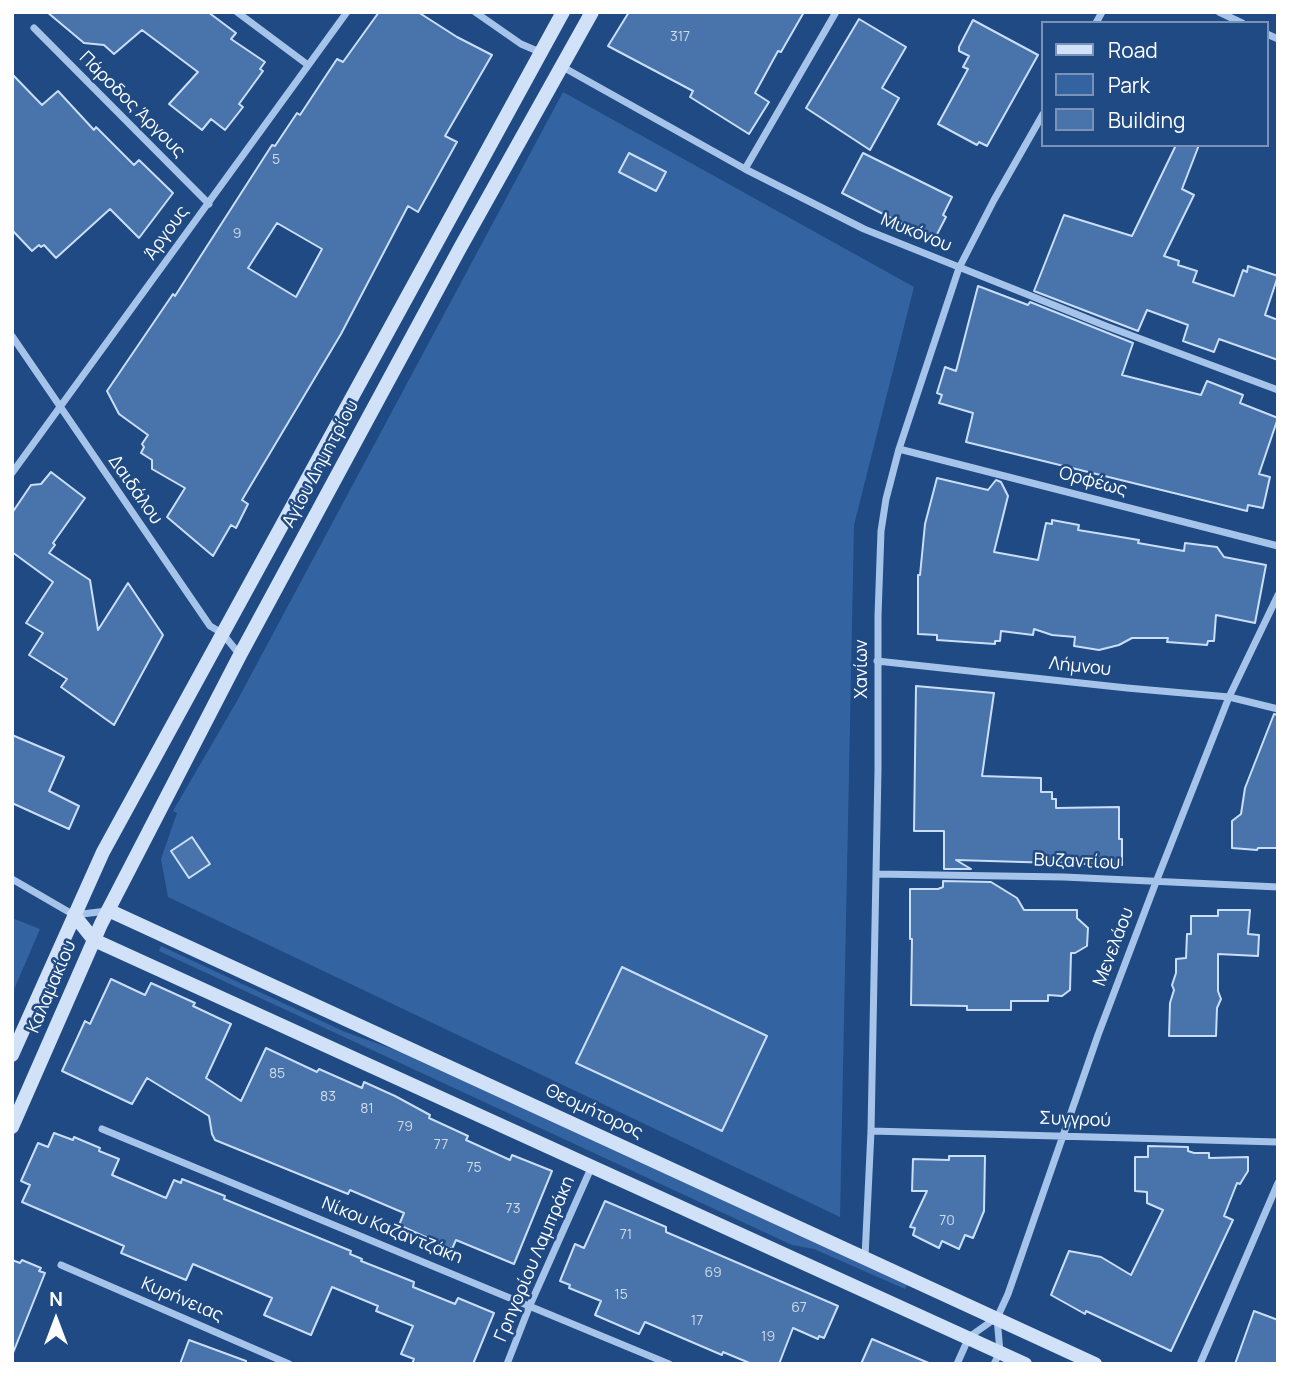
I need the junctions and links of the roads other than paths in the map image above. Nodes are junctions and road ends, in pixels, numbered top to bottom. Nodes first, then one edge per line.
1 (237, 12) edge
2 (347, 12) edge
3 (475, 12) edge
4 (563, 12) edge
5 (592, 12) edge
6 (836, 12) edge
7 (1219, 12) edge
8 (1238, 21) edge
9 (34, 29) dead end
10 (542, 53) junction
11 (308, 65) junction
12 (560, 66) junction
13 (1042, 116) edge
14 (745, 169) junction
15 (209, 204) junction
16 (959, 268) junction
17 (12, 336) edge
18 (1278, 390) edge
19 (59, 406) junction
20 (899, 449) junction
21 (12, 473) edge
22 (1278, 546) edge
23 (1278, 595) edge
24 (222, 633) junction
25 (240, 654) junction
26 (877, 661) junction
27 (1229, 696) junction
28 (1278, 709) edge
29 (876, 874) junction
30 (12, 879) edge
31 (1156, 882) junction
32 (1278, 887) edge
33 (108, 911) junction
34 (74, 915) junction
35 (94, 940) junction
36 (12, 1055) edge
37 (12, 1127) edge
38 (102, 1129) dead end
39 (871, 1131) junction
40 (1064, 1136) junction
41 (1278, 1142) edge
42 (592, 1166) junction
43 (1277, 1185) edge
44 (865, 1257) junction
45 (61, 1265) dead end
46 (530, 1305) junction
47 (997, 1318) junction
48 (969, 1337) junction
49 (997, 1358) edge
50 (289, 1364) edge
51 (507, 1364) edge
52 (669, 1364) edge
53 (957, 1364) edge
54 (1024, 1364) edge
55 (1095, 1364) edge
56 (1200, 1364) edge

1 - 11 street
2 - 11 street, Άργους
3 - 10 street
4 - 10 main road, Αγίου Δημητρίου
5 - 12 main road, Αγίου Δημητρίου
6 - 14 street
7 - 8 street
9 - 15 street, Πάροδος Άργους
10 - 24 main road, Αγίου Δημητρίου
11 - 15 street, Άργους
12 - 14 street, Μυκόνου
12 - 25 main road, Αγίου Δημητρίου
13 - 16 street, Χανίων
14 - 16 street, Μυκόνου
15 - 19 street, Άργους
16 - 18 street, Μυκόνου
16 - 20 street, Χανίων
17 - 19 street, Δαιδάλου
19 - 21 street, Άργους
19 - 24 street, Δαιδάλου
20 - 22 street, Ορφέως
20 - 26 street, Χανίων
23 - 27 street, Μενελάου
24 - 25 street, Δαιδάλου
24 - 34 main road, Αγίου Δημητρίου
25 - 33 main road, Αγίου Δημητρίου
26 - 27 street, Λήμνου
26 - 29 street, Χανίων
27 - 28 street, Λήμνου
27 - 31 street, Μενελάου
29 - 31 street, Βυζαντίου
29 - 39 street, Χανίων
30 - 34 street
31 - 32 street, Βυζαντίου
31 - 40 street, Μενελάου
33 - 34 street
33 - 35 main road, Αγίου Δημητρίου
33 - 44 main road, Θεομήτορος
34 - 35 main road
34 - 36 main road, Καλαμακίου
35 - 37 main road, Καλαμακίου
35 - 42 main road
38 - 46 street, Νίκου Καζαντζάκη
39 - 40 street, Συγγρού
39 - 44 street, Χανίων
40 - 41 street, Συγγρού
40 - 47 street, Μενελάου
42 - 46 street, Γρηγορίου Λαμπράκη
42 - 48 main road
43 - 56 street
44 - 47 main road, Θεομήτορος
45 - 50 street, Κυρήνειας
46 - 51 street, Γρηγορίου Λαμπράκη
46 - 52 street, Νίκου Καζαντζάκη
47 - 48 street
47 - 49 street
47 - 55 main road, Θεομήτορος
48 - 49 main road
48 - 53 street
49 - 54 main road

